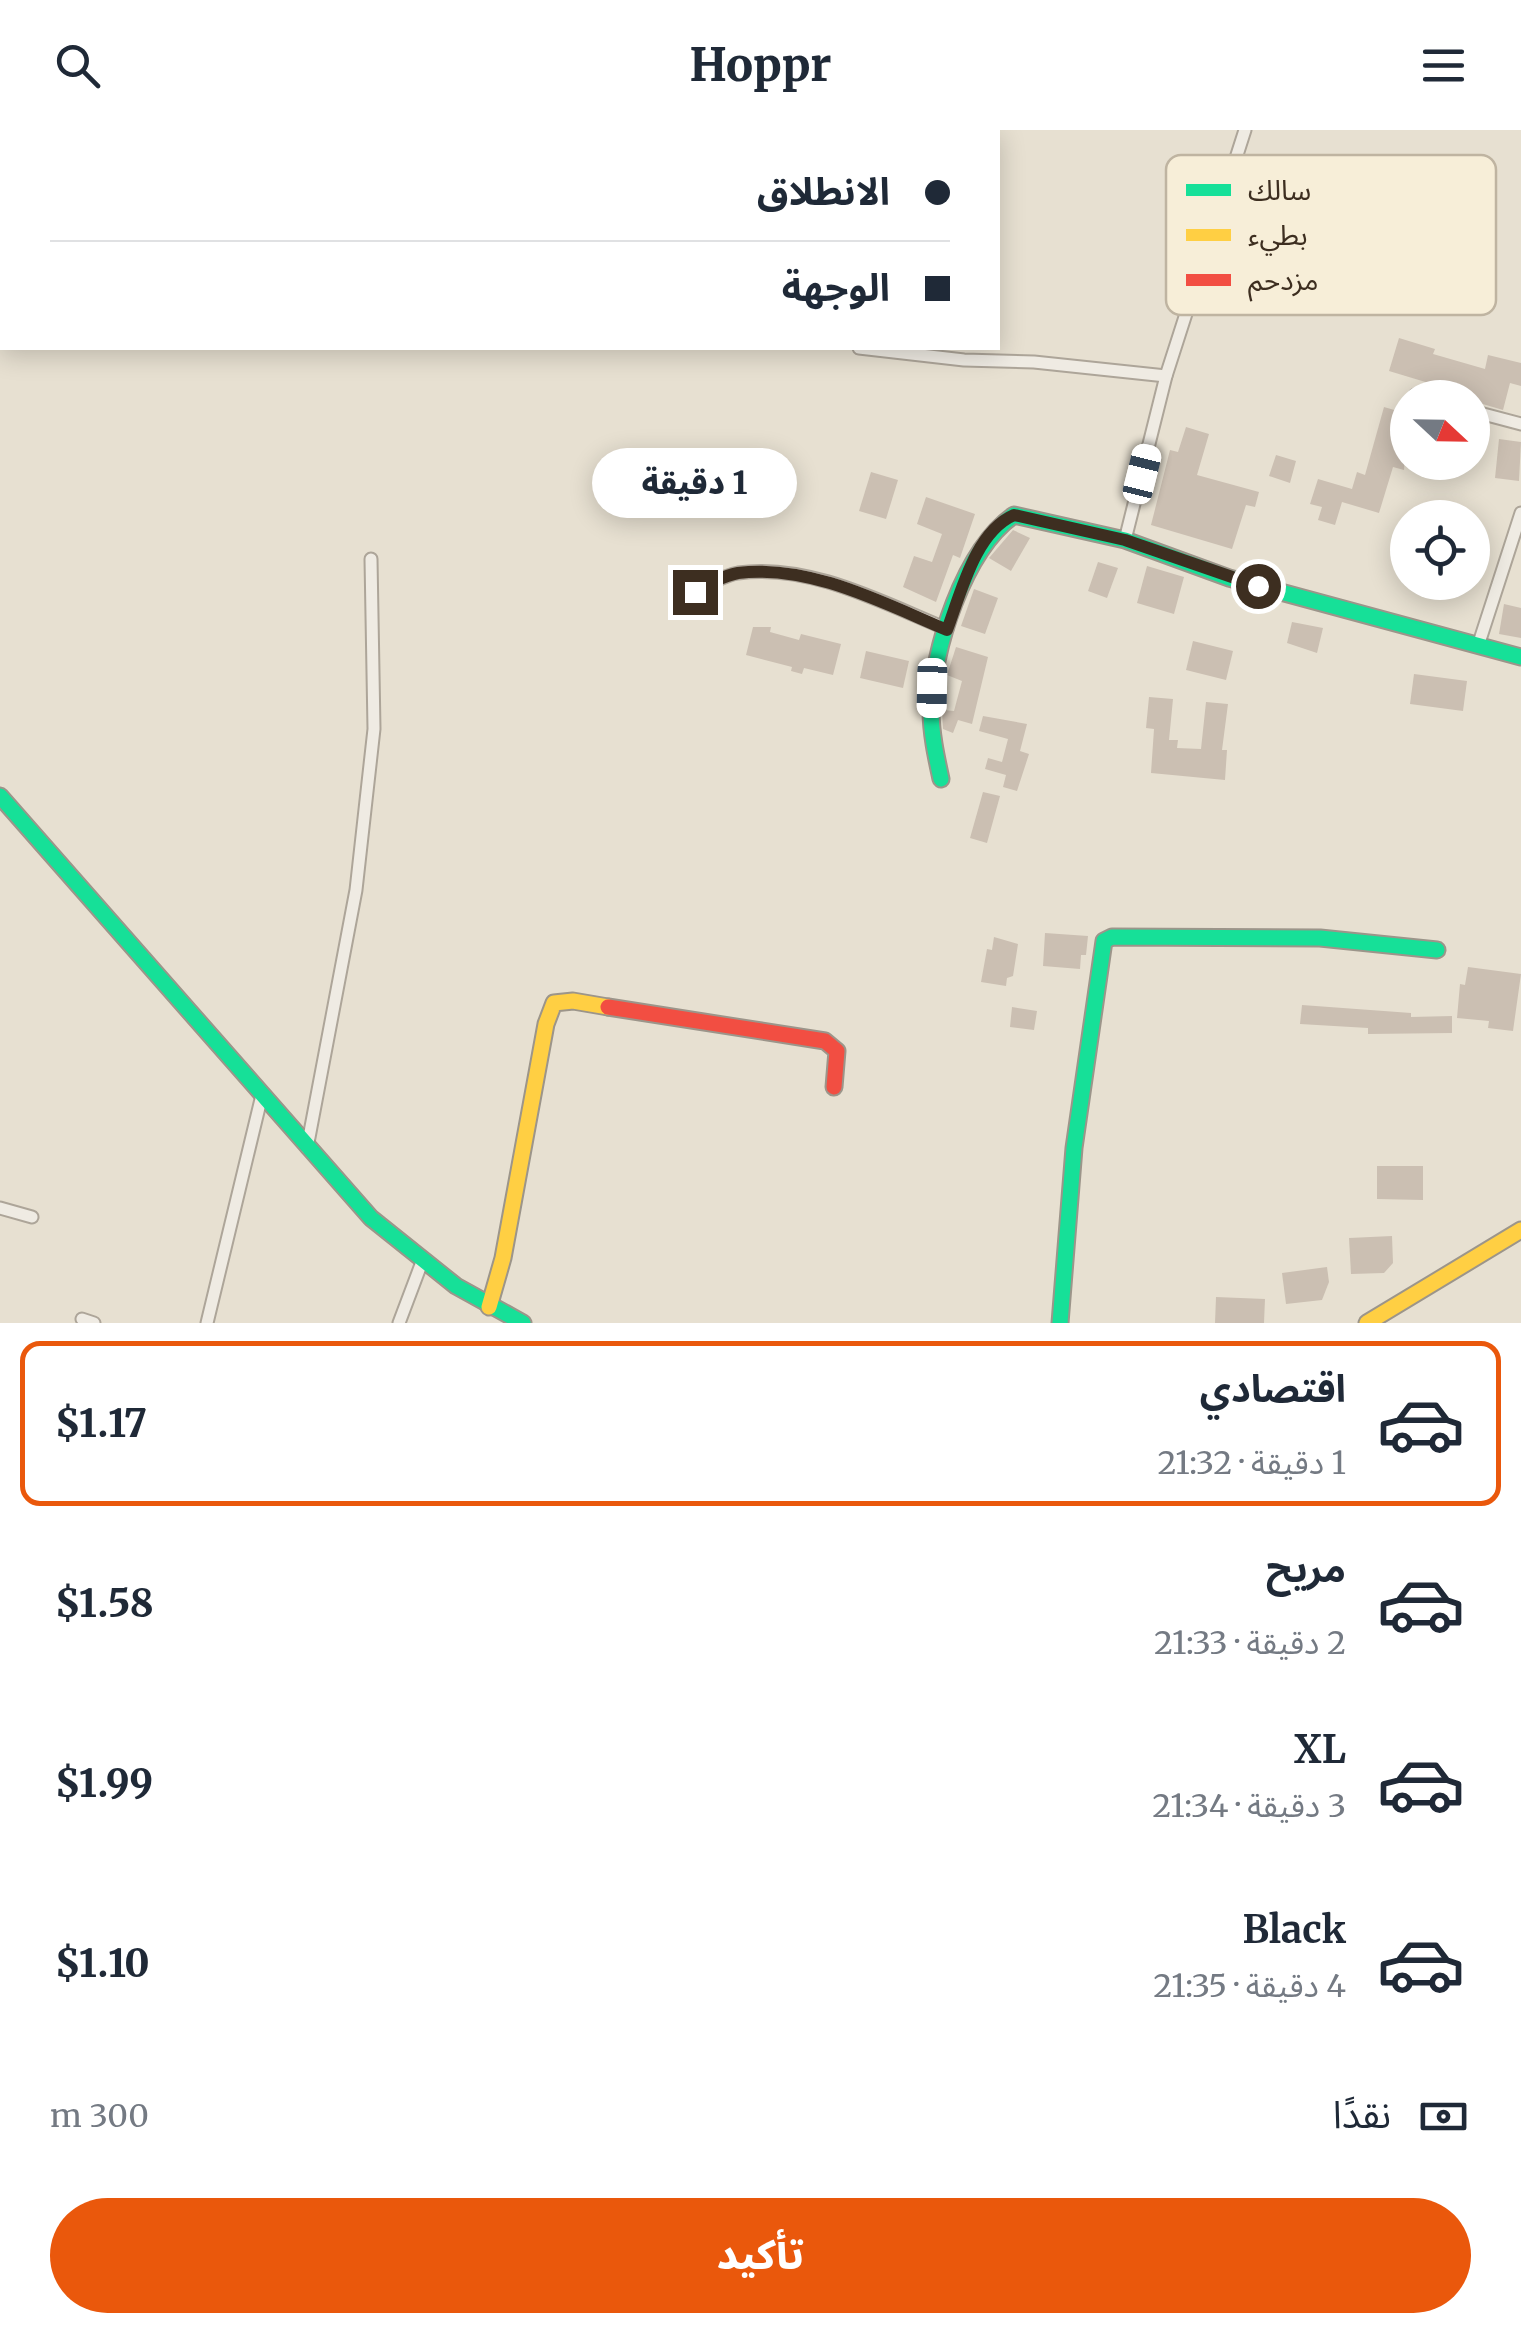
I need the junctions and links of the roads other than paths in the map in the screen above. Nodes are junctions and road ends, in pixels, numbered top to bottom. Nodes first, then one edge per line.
1 (1245, 130) edge
2 (1237, 155) edge
3 (1186, 315) edge
4 (876, 350) edge
5 (1166, 376) junction
6 (1490, 416) edge
7 (1521, 424) edge
8 (1521, 513) edge
9 (1125, 540) junction
10 (371, 559) dead end
11 (695, 592) dead end
12 (947, 630) junction
13 (1478, 646) junction
14 (1521, 656) edge
15 (941, 779) dead end
16 (0, 796) edge
17 (1437, 950) dead end
18 (834, 1087) dead end
19 (262, 1095) junction
20 (307, 1148) junction
21 (0, 1208) edge
22 (32, 1218) dead end
23 (1521, 1230) edge
24 (422, 1262) junction
25 (489, 1306) junction
26 (208, 1323) edge
27 (399, 1323) edge
28 (522, 1323) edge
29 (1060, 1323) edge
30 (1367, 1323) edge

1 - 2 street
3 - 5 street
4 - 5 street
5 - 9 street
6 - 7 street
8 - 13 street
9 - 12 street
9 - 13 street
10 - 20 street
11 - 12 street
12 - 15 street
13 - 14 street
16 - 19 street
17 - 29 street
18 - 25 street
19 - 20 street
19 - 26 street
20 - 24 street
21 - 22 street
23 - 30 street
24 - 25 street
24 - 27 street
25 - 28 street

